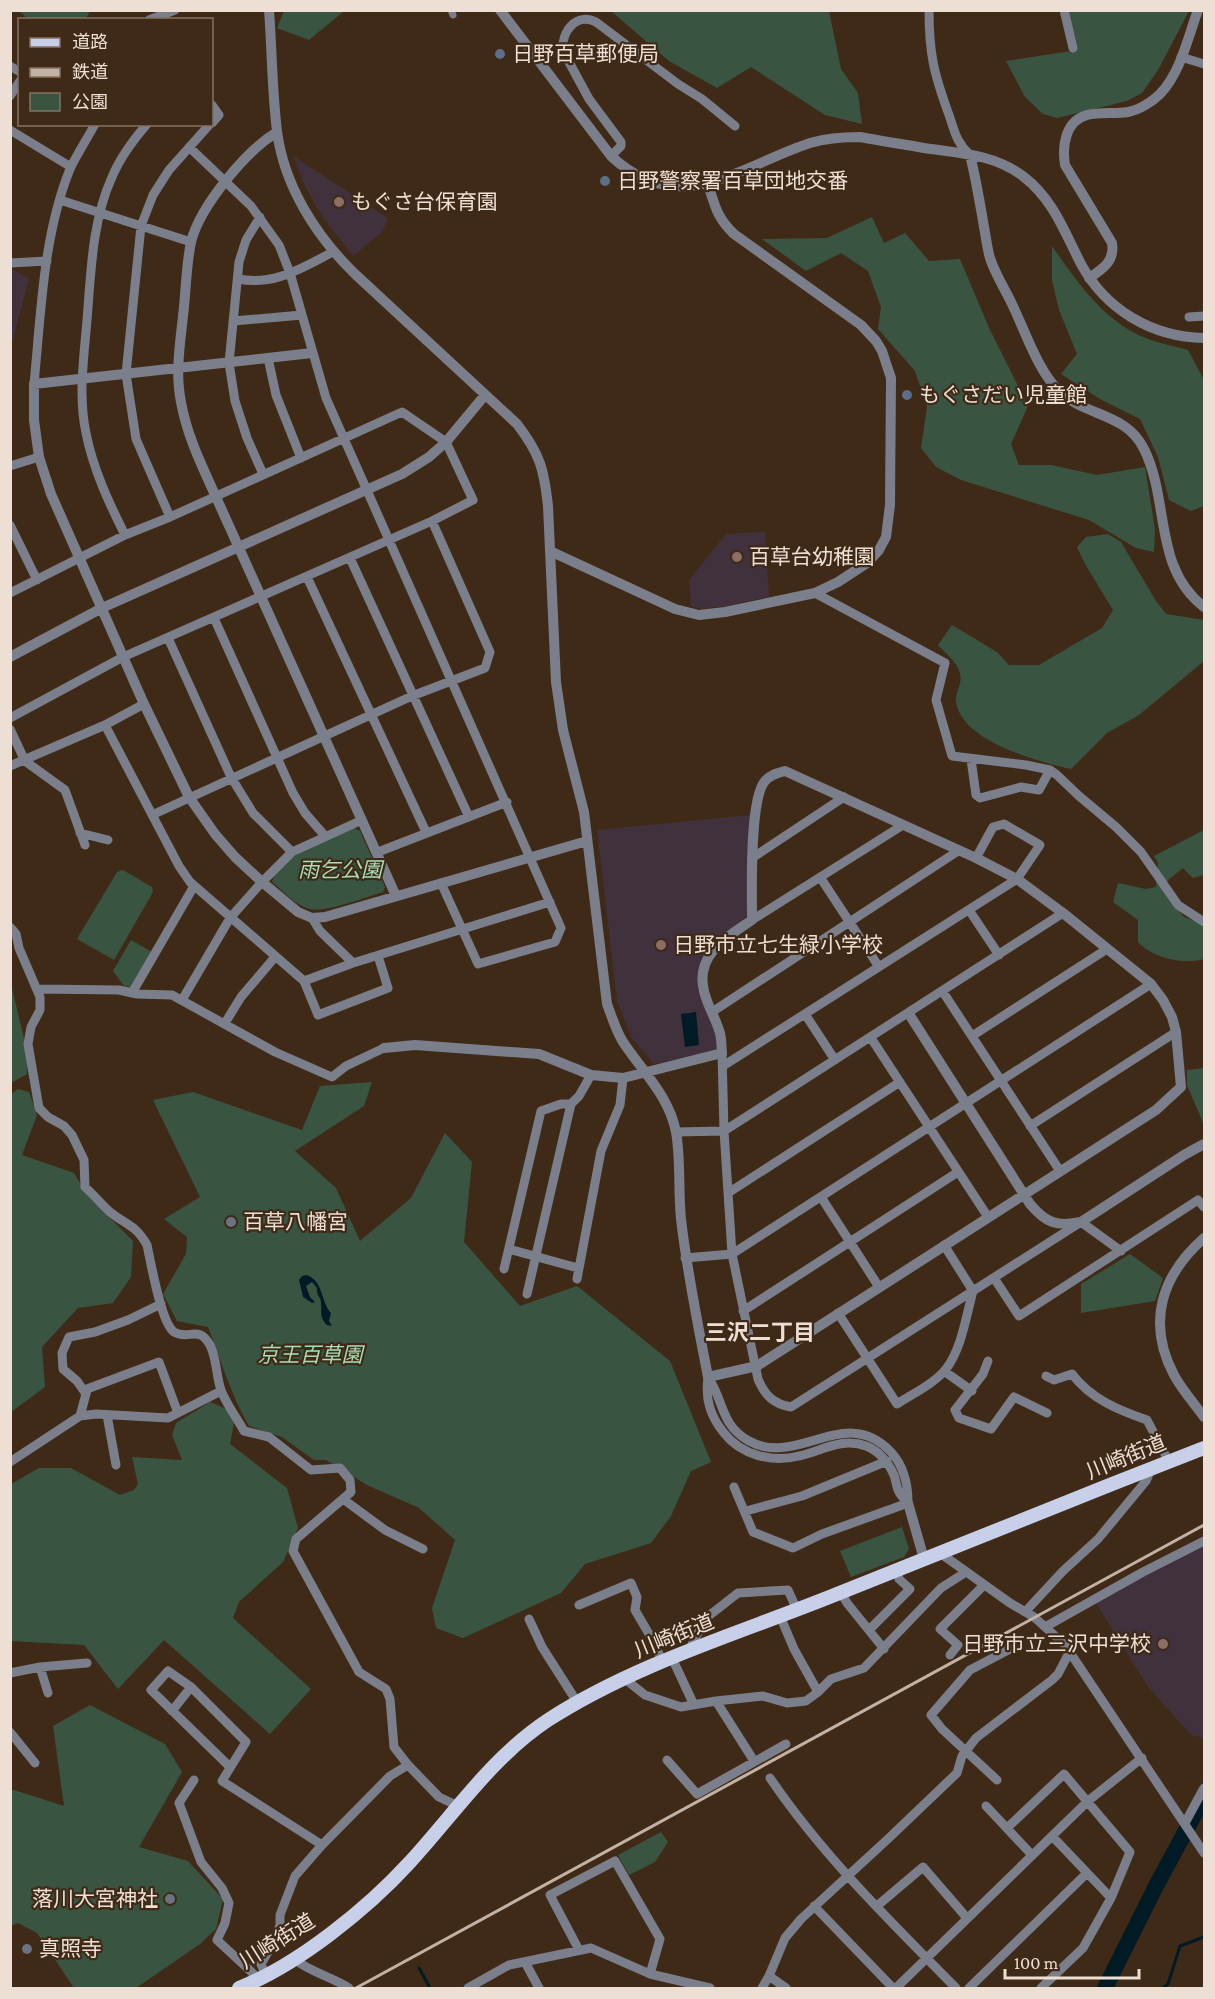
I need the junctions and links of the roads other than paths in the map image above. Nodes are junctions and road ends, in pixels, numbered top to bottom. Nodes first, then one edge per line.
1 (175, 10) edge
2 (269, 10) edge
3 (500, 10) edge
4 (929, 10) edge
5 (1064, 10) edge
6 (1198, 10) edge
7 (154, 18) edge
8 (1073, 48) dead end
9 (1181, 57) junction
10 (1204, 64) edge
11 (213, 106) edge
12 (213, 122) edge
13 (94, 126) edge
14 (145, 126) edge
15 (209, 126) edge
16 (735, 126) dead end
17 (10, 130) edge
18 (277, 132) junction
19 (189, 147) junction
20 (970, 155) junction
21 (611, 156) junction
22 (71, 167) junction
23 (226, 181) junction
24 (708, 184) junction
25 (60, 200) junction
26 (100, 213) junction
27 (260, 217) junction
28 (141, 226) junction
29 (191, 242) junction
30 (333, 252) junction
31 (47, 261) junction
32 (10, 263) edge
33 (290, 273) junction
34 (1089, 278) junction
35 (238, 279) junction
36 (302, 315) junction
37 (1204, 316) edge
38 (1189, 317) dead end
39 (233, 321) junction
40 (1204, 338) edge
41 (312, 353) junction
42 (268, 358) junction
43 (230, 363) junction
44 (177, 369) junction
45 (126, 374) junction
46 (82, 379) junction
47 (34, 384) junction
48 (486, 395) junction
49 (344, 439) junction
50 (446, 442) junction
51 (39, 457) junction
52 (301, 458) junction
53 (10, 466) edge
54 (263, 474) junction
55 (367, 490) junction
56 (216, 497) junction
57 (170, 517) junction
58 (432, 521) junction
59 (10, 525) edge
60 (125, 535) junction
61 (388, 540) junction
62 (239, 546) junction
63 (550, 551) junction
64 (78, 558) junction
65 (350, 558) junction
66 (308, 577) junction
67 (37, 580) junction
68 (10, 593) edge
69 (815, 593) junction
70 (260, 597) junction
71 (1204, 607) edge
72 (102, 608) junction
73 (214, 618) junction
74 (168, 638) junction
75 (10, 657) edge
76 (123, 657) junction
77 (452, 681) junction
78 (412, 696) junction
79 (144, 704) junction
80 (372, 714) junction
81 (10, 718) edge
82 (105, 725) junction
83 (10, 729) edge
84 (323, 735) junction
85 (275, 758) junction
86 (971, 759) junction
87 (25, 761) junction
88 (10, 766) edge
89 (1050, 770) junction
90 (231, 777) junction
91 (189, 797) junction
92 (844, 797) junction
93 (507, 802) junction
94 (152, 815) junction
95 (469, 817) junction
96 (362, 820) junction
97 (903, 825) junction
98 (426, 832) junction
99 (80, 833) junction
100 (325, 836) junction
101 (108, 840) dead end
102 (587, 841) junction
103 (85, 845) dead end
104 (292, 852) junction
105 (378, 852) junction
106 (958, 852) junction
107 (531, 858) junction
108 (752, 858) junction
109 (976, 858) junction
110 (820, 877) junction
111 (1017, 879) junction
112 (262, 882) junction
113 (441, 883) junction
114 (194, 886) junction
115 (396, 896) junction
116 (550, 902) junction
117 (969, 910) junction
118 (1063, 913) junction
119 (230, 918) junction
120 (312, 918) junction
121 (752, 920) junction
122 (850, 922) junction
123 (1204, 922) edge
124 (10, 927) edge
125 (462, 929) junction
126 (1107, 949) junction
127 (999, 955) junction
128 (378, 956) junction
129 (275, 957) junction
130 (353, 963) junction
131 (879, 967) junction
132 (304, 981) junction
133 (1151, 984) junction
134 (38, 989) junction
135 (943, 992) junction
136 (132, 993) junction
137 (182, 1000) junction
138 (712, 1012) junction
139 (805, 1014) junction
140 (909, 1014) junction
141 (225, 1023) junction
142 (1176, 1032) junction
143 (972, 1036) junction
144 (871, 1038) junction
145 (384, 1048) joint
146 (722, 1053) junction
147 (835, 1060) junction
148 (723, 1066) junction
149 (646, 1071) junction
150 (591, 1075) junction
151 (623, 1078) junction
152 (1001, 1081) junction
153 (900, 1082) junction
154 (572, 1104) junction
155 (967, 1104) junction
156 (1030, 1126) junction
157 (929, 1127) junction
158 (724, 1131) junction
159 (676, 1132) junction
160 (1204, 1144) edge
161 (1060, 1171) junction
162 (958, 1172) junction
163 (728, 1193) junction
164 (1024, 1194) junction
165 (821, 1197) junction
166 (1204, 1207) edge
167 (988, 1217) junction
168 (1082, 1222) junction
169 (1204, 1238) edge
170 (850, 1242) junction
171 (944, 1245) junction
172 (509, 1249) junction
173 (1121, 1251) junction
174 (732, 1254) junction
175 (535, 1257) junction
176 (686, 1258) junction
177 (578, 1268) junction
178 (504, 1269) dead end
179 (994, 1278) junction
180 (578, 1279) dead end
181 (879, 1287) junction
182 (974, 1291) junction
183 (527, 1294) dead end
184 (161, 1304) junction
185 (743, 1311) junction
186 (838, 1313) junction
187 (867, 1359) junction
188 (988, 1361) dead end
189 (757, 1366) junction
190 (944, 1371) junction
191 (1047, 1376) dead end
192 (708, 1377) junction
193 (221, 1391) junction
194 (972, 1391) junction
195 (86, 1394) junction
196 (178, 1413) junction
197 (1047, 1413) dead end
198 (107, 1415) junction
199 (80, 1416) junction
200 (1204, 1417) edge
201 (1204, 1448) edge
202 (887, 1461) junction
203 (10, 1462) edge
204 (1168, 1462) junction
205 (116, 1464) dead end
206 (1151, 1469) junction
207 (734, 1487) dead end
208 (343, 1499) junction
209 (908, 1503) junction
210 (746, 1511) junction
211 (1204, 1541) edge
212 (423, 1549) dead end
213 (939, 1553) junction
214 (924, 1559) junction
215 (896, 1570) junction
216 (966, 1572) junction
217 (984, 1585) junction
218 (841, 1593) junction
219 (579, 1605) dead end
220 (797, 1610) junction
221 (1025, 1612) junction
222 (780, 1616) junction
223 (529, 1619) dead end
224 (1045, 1627) junction
225 (869, 1630) junction
226 (884, 1648) junction
227 (1010, 1649) dead end
228 (1070, 1651) junction
229 (688, 1652) junction
230 (950, 1655) dead end
231 (667, 1660) junction
232 (87, 1663) dead end
233 (40, 1667) junction
234 (10, 1673) edge
235 (625, 1679) junction
236 (191, 1688) junction
237 (818, 1692) junction
238 (48, 1694) dead end
239 (716, 1701) junction
240 (577, 1702) junction
241 (694, 1705) junction
242 (172, 1711) junction
243 (10, 1732) edge
244 (786, 1744) dead end
245 (967, 1751) junction
246 (1142, 1758) junction
247 (667, 1760) dead end
248 (754, 1761) junction
249 (35, 1763) dead end
250 (408, 1765) junction
251 (230, 1767) junction
252 (770, 1778) dead end
253 (194, 1780) dead end
254 (997, 1780) dead end
255 (1204, 1788) edge
256 (1089, 1801) junction
257 (458, 1806) junction
258 (986, 1806) dead end
259 (1186, 1824) junction
260 (1008, 1828) junction
261 (1052, 1836) junction
262 (322, 1845) junction
263 (1204, 1853) edge
264 (1032, 1855) junction
265 (1087, 1873) junction
266 (848, 1877) junction
267 (1110, 1898) junction
268 (814, 1906) junction
269 (877, 1906) junction
270 (967, 1918) junction
271 (579, 1950) junction
272 (926, 1958) junction
273 (294, 1959) junction
274 (525, 1962) junction
275 (650, 1974) junction
276 (770, 1976) junction
277 (262, 1978) junction
278 (239, 1989) edge
279 (349, 1989) edge
280 (468, 1989) edge
281 (539, 1989) edge
282 (710, 1989) edge
283 (762, 1989) edge
284 (786, 1989) edge
285 (895, 1989) edge
286 (956, 1989) edge
287 (969, 1989) edge
288 (1041, 1989) edge

1 - 7 street
2 - 18 street
3 - 21 street
4 - 20 street
5 - 8 street
6 - 9 street
9 - 10 street
9 - 34 street
11 - 12 street
13 - 22 street
14 - 26 street
15 - 19 street
16 - 21 street
17 - 22 street
18 - 23 street
18 - 30 street
19 - 23 street
19 - 28 street
20 - 24 street
20 - 34 street
20 - 71 street
21 - 24 street
22 - 25 street
23 - 27 street
23 - 29 street
24 - 69 street
25 - 26 street
25 - 31 street
26 - 28 street
26 - 46 street
27 - 33 street
27 - 35 street
28 - 29 street
28 - 45 street
29 - 44 street
30 - 33 street
30 - 48 street
31 - 32 street
31 - 47 street
33 - 35 street
33 - 36 street
34 - 40 street
35 - 39 street
36 - 39 street
36 - 41 street
37 - 38 street
39 - 43 street
41 - 42 street
41 - 49 street
42 - 43 street
42 - 52 street
43 - 44 street
43 - 54 street
44 - 45 street
44 - 56 street
45 - 46 street
45 - 57 street
46 - 47 street
46 - 60 street
47 - 51 street
48 - 50 street
48 - 63 street
49 - 50 street
49 - 52 street
49 - 55 street
50 - 55 street
50 - 58 street
51 - 53 street
51 - 64 street
52 - 54 street
54 - 56 street
55 - 61 street
55 - 62 street
56 - 57 street
56 - 62 street
57 - 60 street
58 - 61 street
58 - 77 street
59 - 67 street
60 - 64 street
61 - 65 street
61 - 77 street
62 - 70 street
62 - 72 street
63 - 69 street
63 - 102 street
64 - 67 street
64 - 72 street
65 - 66 street
65 - 78 street
66 - 70 street
66 - 80 street
67 - 68 street
69 - 86 street
70 - 73 street
70 - 84 street
72 - 75 street
72 - 76 street
73 - 74 street
73 - 85 street
74 - 76 street
74 - 90 street
76 - 79 street
76 - 81 street
77 - 78 street
77 - 93 street
78 - 80 street
78 - 95 street
79 - 82 street
79 - 91 street
80 - 84 street
80 - 98 street
82 - 87 street
82 - 94 street
83 - 87 street
84 - 85 street
84 - 96 street
85 - 90 street
85 - 100 street
86 - 89 street
86 - 89 street
87 - 88 street
87 - 99 street
89 - 123 street
90 - 91 street
90 - 104 street
91 - 94 street
91 - 112 street
92 - 97 street
92 - 108 street
92 - 108 street
93 - 95 street
93 - 107 street
94 - 114 street
95 - 98 street
96 - 100 street
96 - 105 street
97 - 106 street
97 - 110 street
98 - 105 street
99 - 101 street
99 - 103 street
100 - 104 street
102 - 107 street
102 - 149 street
104 - 112 street
105 - 115 street
106 - 109 street
106 - 122 street
107 - 113 street
107 - 116 street
108 - 121 street
109 - 111 street
109 - 111 street
110 - 121 street
110 - 122 street
111 - 117 street
111 - 118 street
112 - 119 street
112 - 120 street
113 - 115 street
113 - 125 street
114 - 119 street
114 - 136 street
115 - 120 street
116 - 125 street
116 - 125 street
117 - 127 street
117 - 131 street
118 - 126 street
118 - 127 street
119 - 129 street
119 - 137 street
120 - 130 street
121 - 138 street
122 - 131 street
122 - 138 street
124 - 134 street
125 - 128 street
126 - 133 street
126 - 143 street
127 - 135 street
128 - 130 street
128 - 132 street
129 - 132 street
129 - 141 street
130 - 132 street
131 - 139 street
133 - 142 street
133 - 152 street
134 - 136 street
134 - 184 street
135 - 140 street
135 - 143 street
136 - 137 street
137 - 141 street
138 - 146 street
139 - 147 street
139 - 148 street
140 - 144 street
140 - 155 street
141 - 145 street
142 - 156 street
142 - 161 street
143 - 152 street
144 - 147 street
144 - 153 street
145 - 150 street
146 - 148 street
146 - 149 street
147 - 158 street
148 - 158 street
149 - 151 street
149 - 159 street
150 - 151 street
150 - 154 street
151 - 177 street
152 - 155 street
152 - 156 street
153 - 157 street
153 - 163 street
154 - 172 street
154 - 175 street
155 - 157 street
155 - 164 street
156 - 161 street
157 - 162 street
157 - 165 street
158 - 159 street
158 - 163 street
159 - 176 street
160 - 168 street
161 - 164 street
162 - 167 street
162 - 170 street
163 - 174 street
164 - 167 street
164 - 168 street
165 - 170 street
165 - 174 street
166 - 173 street
167 - 171 street
168 - 173 street
168 - 179 street
169 - 200 street
170 - 181 street
170 - 185 street
171 - 181 street
171 - 182 street
172 - 175 street
172 - 178 street
173 - 179 street
174 - 176 street
174 - 185 street
175 - 177 street
175 - 183 street
176 - 192 street
177 - 180 street
179 - 182 street
181 - 186 street
182 - 187 street
182 - 190 street
184 - 193 street
184 - 195 street
185 - 189 street
186 - 187 street
186 - 189 street
187 - 189 street
187 - 190 street
188 - 194 street
189 - 192 street
190 - 194 street
191 - 204 street
192 - 202 street
192 - 209 street
193 - 196 street
193 - 208 street
194 - 197 street
195 - 196 street
195 - 199 street
196 - 198 street
198 - 199 street
198 - 205 street
199 - 203 street
201 - 204 main road, 川崎街道
202 - 209 street
202 - 210 street
204 - 206 main road, 川崎街道
206 - 213 main road, 川崎街道
206 - 221 street
207 - 210 street
208 - 212 street
208 - 250 street
209 - 210 street
209 - 214 street
211 - 224 street
213 - 214 main road, 川崎街道
213 - 216 street
214 - 215 main road, 川崎街道
215 - 218 main road, 川崎街道
215 - 225 street
216 - 217 street
216 - 226 street
217 - 221 street
217 - 230 street
218 - 220 main road, 川崎街道
218 - 225 street
219 - 231 street
220 - 222 main road, 川崎街道
220 - 229 street
221 - 224 street
222 - 229 main road, 川崎街道
222 - 237 street
223 - 240 street
224 - 228 street
225 - 226 street
226 - 237 street
227 - 245 street
228 - 245 street
228 - 246 street
229 - 231 main road, 川崎街道
231 - 235 main road, 川崎街道
231 - 241 street
232 - 233 street
233 - 234 street
233 - 238 street
235 - 240 main road, 川崎街道
235 - 241 street
236 - 242 street
236 - 242 street
236 - 251 street
237 - 239 street
239 - 241 street
239 - 248 street
240 - 257 main road, 川崎街道
242 - 251 street
243 - 249 street
244 - 248 street
245 - 254 street
245 - 266 street
246 - 256 street
246 - 259 street
247 - 248 street
250 - 257 street
250 - 262 street
251 - 262 street
252 - 266 street
253 - 277 street
255 - 259 street
256 - 260 street
256 - 261 street
256 - 267 street
257 - 273 main road, 川崎街道
258 - 260 street
259 - 263 street
260 - 264 street
261 - 264 street
261 - 265 street
262 - 277 street
264 - 270 street
265 - 267 street
265 - 287 street
266 - 268 street
266 - 269 street
267 - 288 street
268 - 276 street
268 - 285 street
269 - 270 street
269 - 272 street
270 - 272 street
271 - 274 street
271 - 275 street
271 - 275 street
272 - 285 street
272 - 286 street
273 - 277 main road, 川崎街道
273 - 279 street
274 - 280 street
274 - 281 street
275 - 282 street
276 - 283 street
276 - 284 street
277 - 278 main road, 川崎街道

